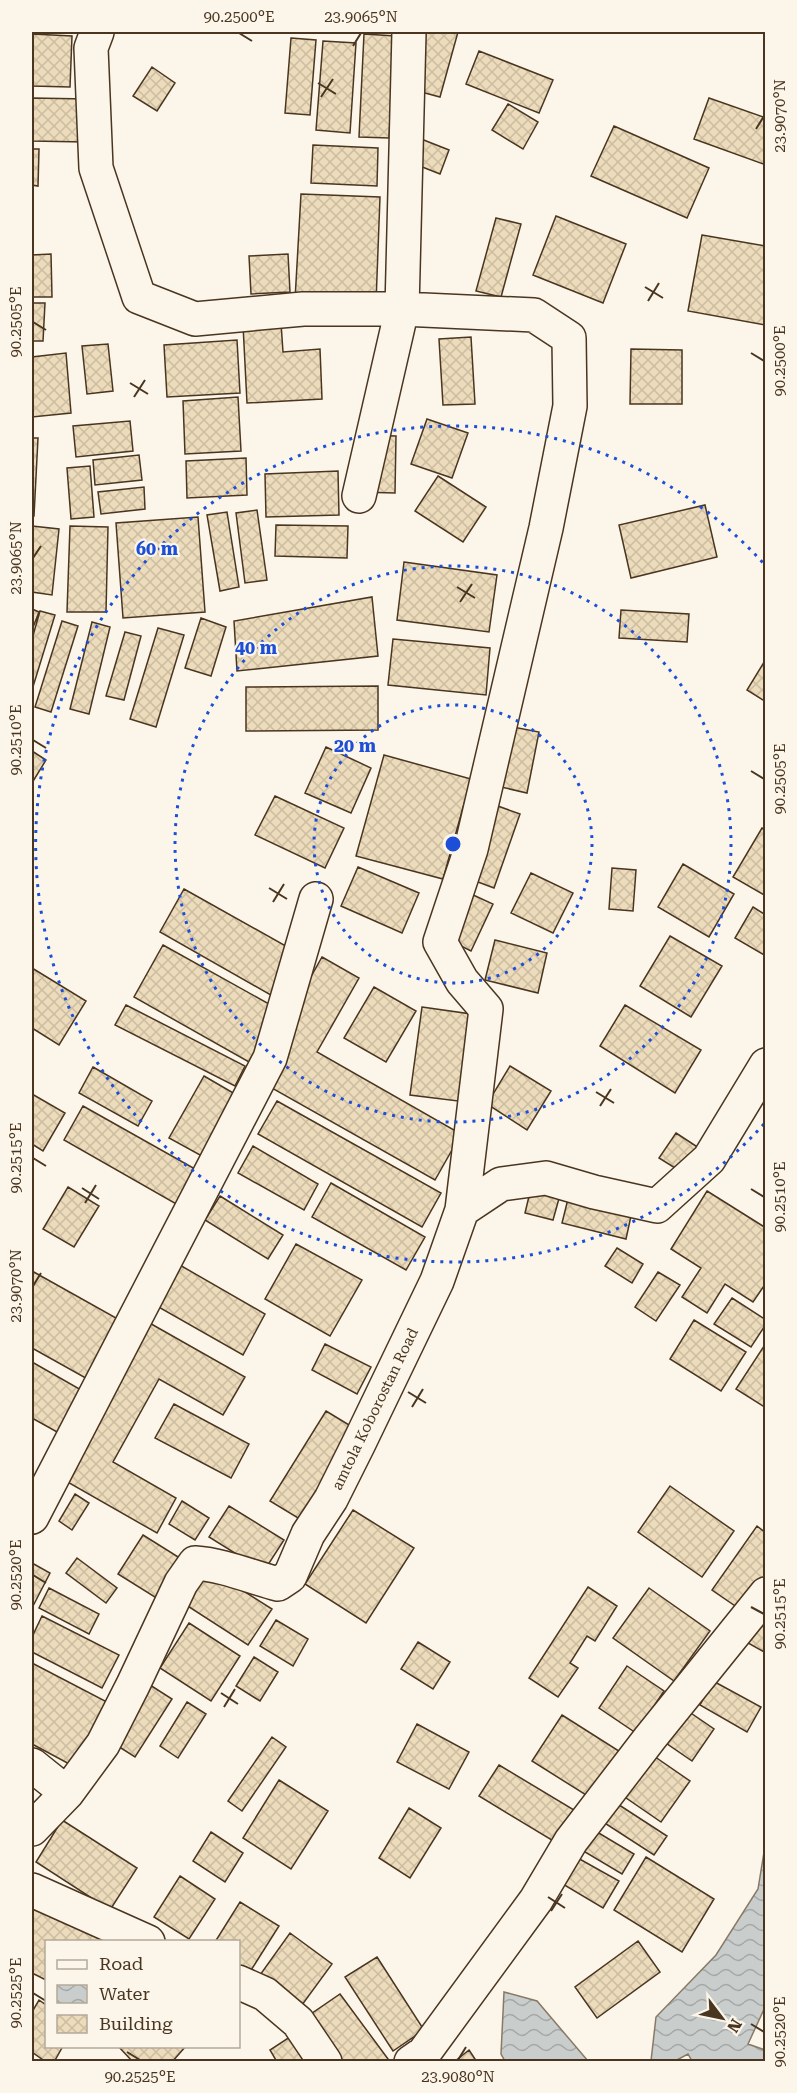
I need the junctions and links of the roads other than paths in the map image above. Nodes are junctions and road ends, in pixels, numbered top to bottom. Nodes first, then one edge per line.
1 (97, 32) edge
2 (409, 32) edge
3 (402, 309) junction
4 (359, 496) dead end
5 (316, 899) dead end
6 (765, 1065) edge
7 (462, 1210) junction
8 (32, 1517) edge
9 (765, 1594) edge
10 (32, 1765) edge
11 (67, 1793) junction
12 (32, 1829) edge
13 (32, 1890) edge
14 (146, 1940) edge
15 (240, 1983) edge
16 (325, 2061) edge
17 (411, 2061) edge

1 - 3 street
2 - 3 street
3 - 4 street
3 - 7 street
5 - 8 street
6 - 7 street
7 - 11 street, amtola Koborostan Road
9 - 17 street
10 - 11 street
11 - 12 street, amtola Koborostan Road
13 - 14 street
15 - 16 street

